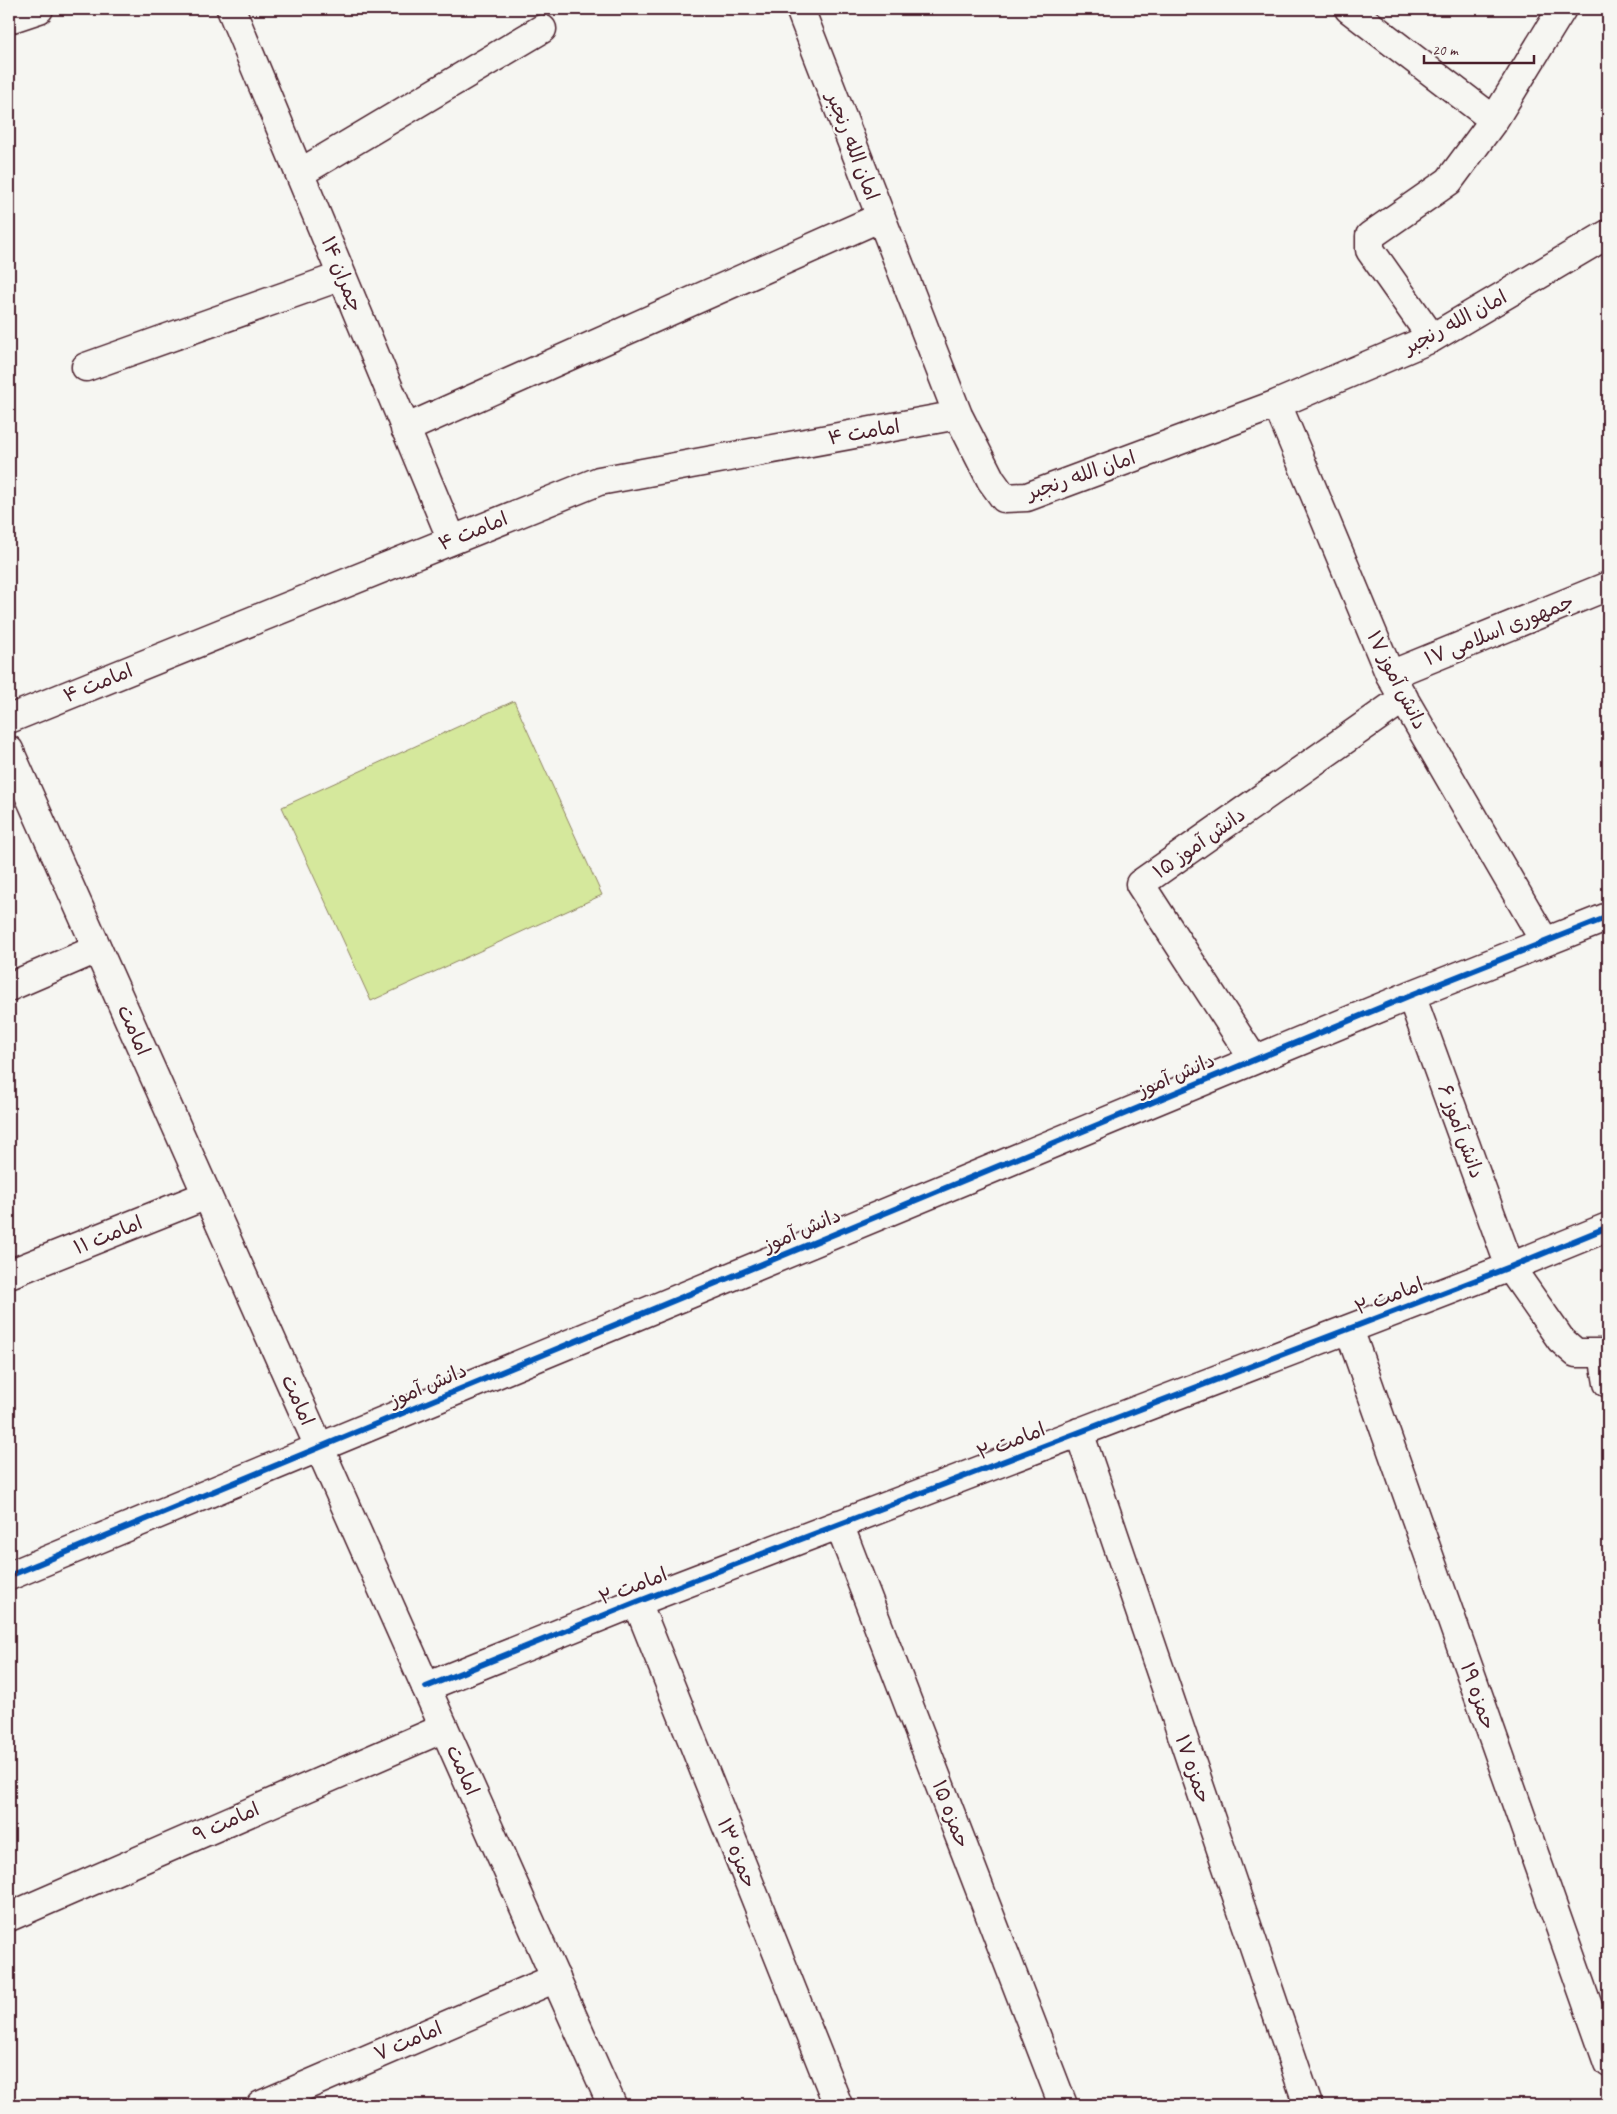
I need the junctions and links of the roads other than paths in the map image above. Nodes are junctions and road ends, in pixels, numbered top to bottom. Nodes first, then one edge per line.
1 (39, 9) edge
2 (231, 9) edge
3 (800, 9) edge
4 (1348, 9) edge
5 (1562, 9) edge
6 (9, 19) edge
7 (542, 29) dead end
8 (1494, 120) junction
9 (300, 173) junction
10 (881, 217) junction
11 (1608, 234) edge
12 (342, 276) junction
13 (1432, 338) junction
14 (86, 367) dead end
15 (1277, 404) junction
16 (958, 415) junction
17 (405, 429) junction
18 (452, 540) junction
19 (1608, 586) edge
20 (1390, 675) junction
21 (1404, 698) junction
22 (9, 719) edge
23 (9, 750) edge
24 (1608, 917) edge
25 (1546, 942) junction
26 (97, 949) junction
27 (9, 988) edge
28 (1411, 995) junction
29 (1254, 1060) junction
30 (207, 1195) junction
31 (1608, 1227) edge
32 (1510, 1267) junction
33 (9, 1274) edge
34 (1349, 1328) junction
35 (1605, 1353) edge
36 (1608, 1383) edge
37 (1079, 1432) junction
38 (320, 1448) junction
39 (840, 1524) junction
40 (9, 1576) edge
41 (637, 1602) junction
42 (426, 1687) junction
43 (444, 1728) junction
44 (9, 1917) edge
45 (556, 1978) junction
46 (1608, 2063) edge
47 (261, 2105) edge
48 (612, 2105) edge
49 (838, 2105) edge
50 (1063, 2105) edge
51 (1308, 2105) edge

1 - 6 street
2 - 9 street, چمران ۱۴
3 - 10 street, امان الله رنجبر
4 - 8 street
5 - 8 street
7 - 9 street
8 - 13 street
9 - 12 street, چمران ۱۴
10 - 16 street, امان الله رنجبر
10 - 17 street
11 - 13 street, امان الله رنجبر
12 - 14 street
12 - 17 street, چمران ۱۴
13 - 15 street, امان الله رنجبر
15 - 16 street, امان الله رنجبر
15 - 20 street, دانش آموز ۱۷
16 - 18 street, امامت ۴
17 - 18 street, چمران ۱۴
18 - 22 street, امامت ۴
19 - 20 street, جمهوری اسلامی ۱۷
20 - 21 street, دانش آموز ۱۷
21 - 25 street, دانش آموز ۱۷
21 - 29 street, دانش آموز ۱۵
23 - 26 street, امامت
24 - 25 street, دانش آموز
25 - 28 street, دانش آموز
26 - 27 street
26 - 30 street, امامت
28 - 29 street, دانش آموز
28 - 32 street, دانش آموز ۶
29 - 38 street, دانش آموز
30 - 33 street, امامت ۱۱
30 - 38 street, امامت
31 - 32 street, امامت ۲
32 - 34 street, امامت ۲
32 - 35 street, دانش آموز ۶
34 - 37 street, امامت ۲
34 - 46 street, حمزه ۱۹
35 - 36 street
37 - 39 street, امامت ۲
37 - 51 street, حمزه ۱۷
38 - 40 street, دانش آموز
38 - 42 street, امامت
39 - 41 street, امامت ۲
39 - 50 street, حمزه ۱۵
41 - 42 street, امامت ۲
41 - 49 street, حمزه ۱۳
42 - 43 street, امامت
43 - 44 street, امامت ۹
43 - 45 street, امامت
45 - 47 street, امامت ۷
45 - 48 street, امامت

